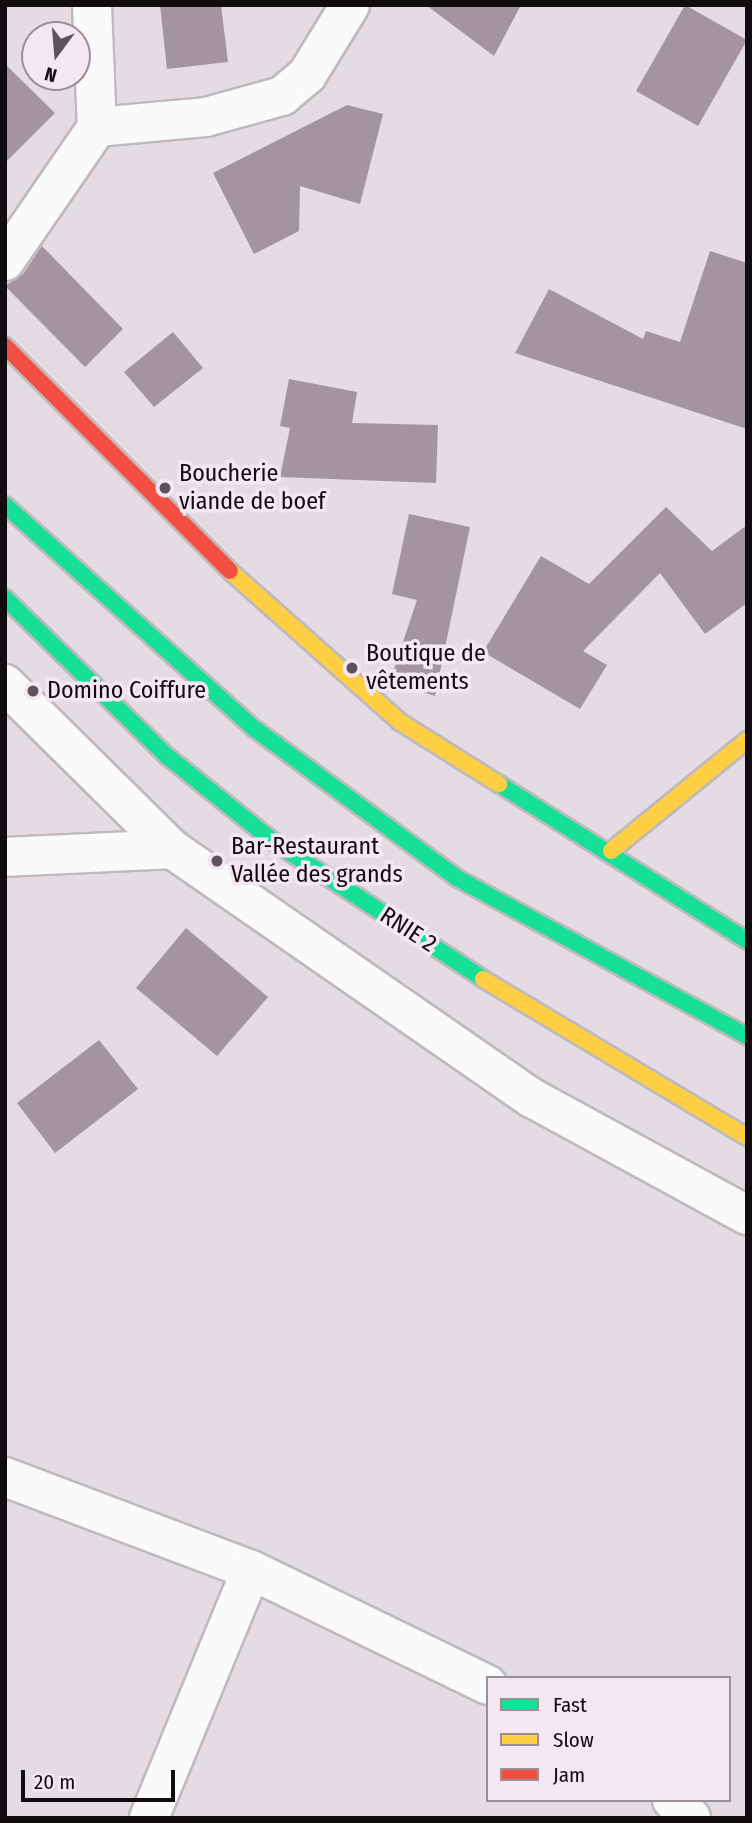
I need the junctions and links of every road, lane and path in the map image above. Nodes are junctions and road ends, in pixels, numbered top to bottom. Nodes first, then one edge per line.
1 (92, 5) edge
2 (351, 5) edge
3 (97, 127) junction
4 (5, 261) edge
5 (5, 346) edge
6 (5, 505) edge
7 (5, 598) edge
8 (5, 684) edge
9 (747, 740) edge
10 (172, 849) junction
11 (611, 851) junction
12 (5, 857) edge
13 (747, 941) edge
14 (747, 1036) edge
15 (747, 1137) edge
16 (747, 1215) edge
17 (5, 1477) edge
18 (251, 1570) junction
19 (486, 1684) edge
20 (673, 1802) edge
21 (149, 1818) edge
22 (691, 1818) edge

1 - 3 street
2 - 3 street
3 - 4 street
5 - 11 main road
6 - 14 main road
7 - 15 main road, RNIE 2 / RNIE 2
8 - 10 street
9 - 11 main road
10 - 12 street
10 - 16 street
11 - 13 main road
17 - 18 street
18 - 19 street
18 - 21 street
20 - 22 street

